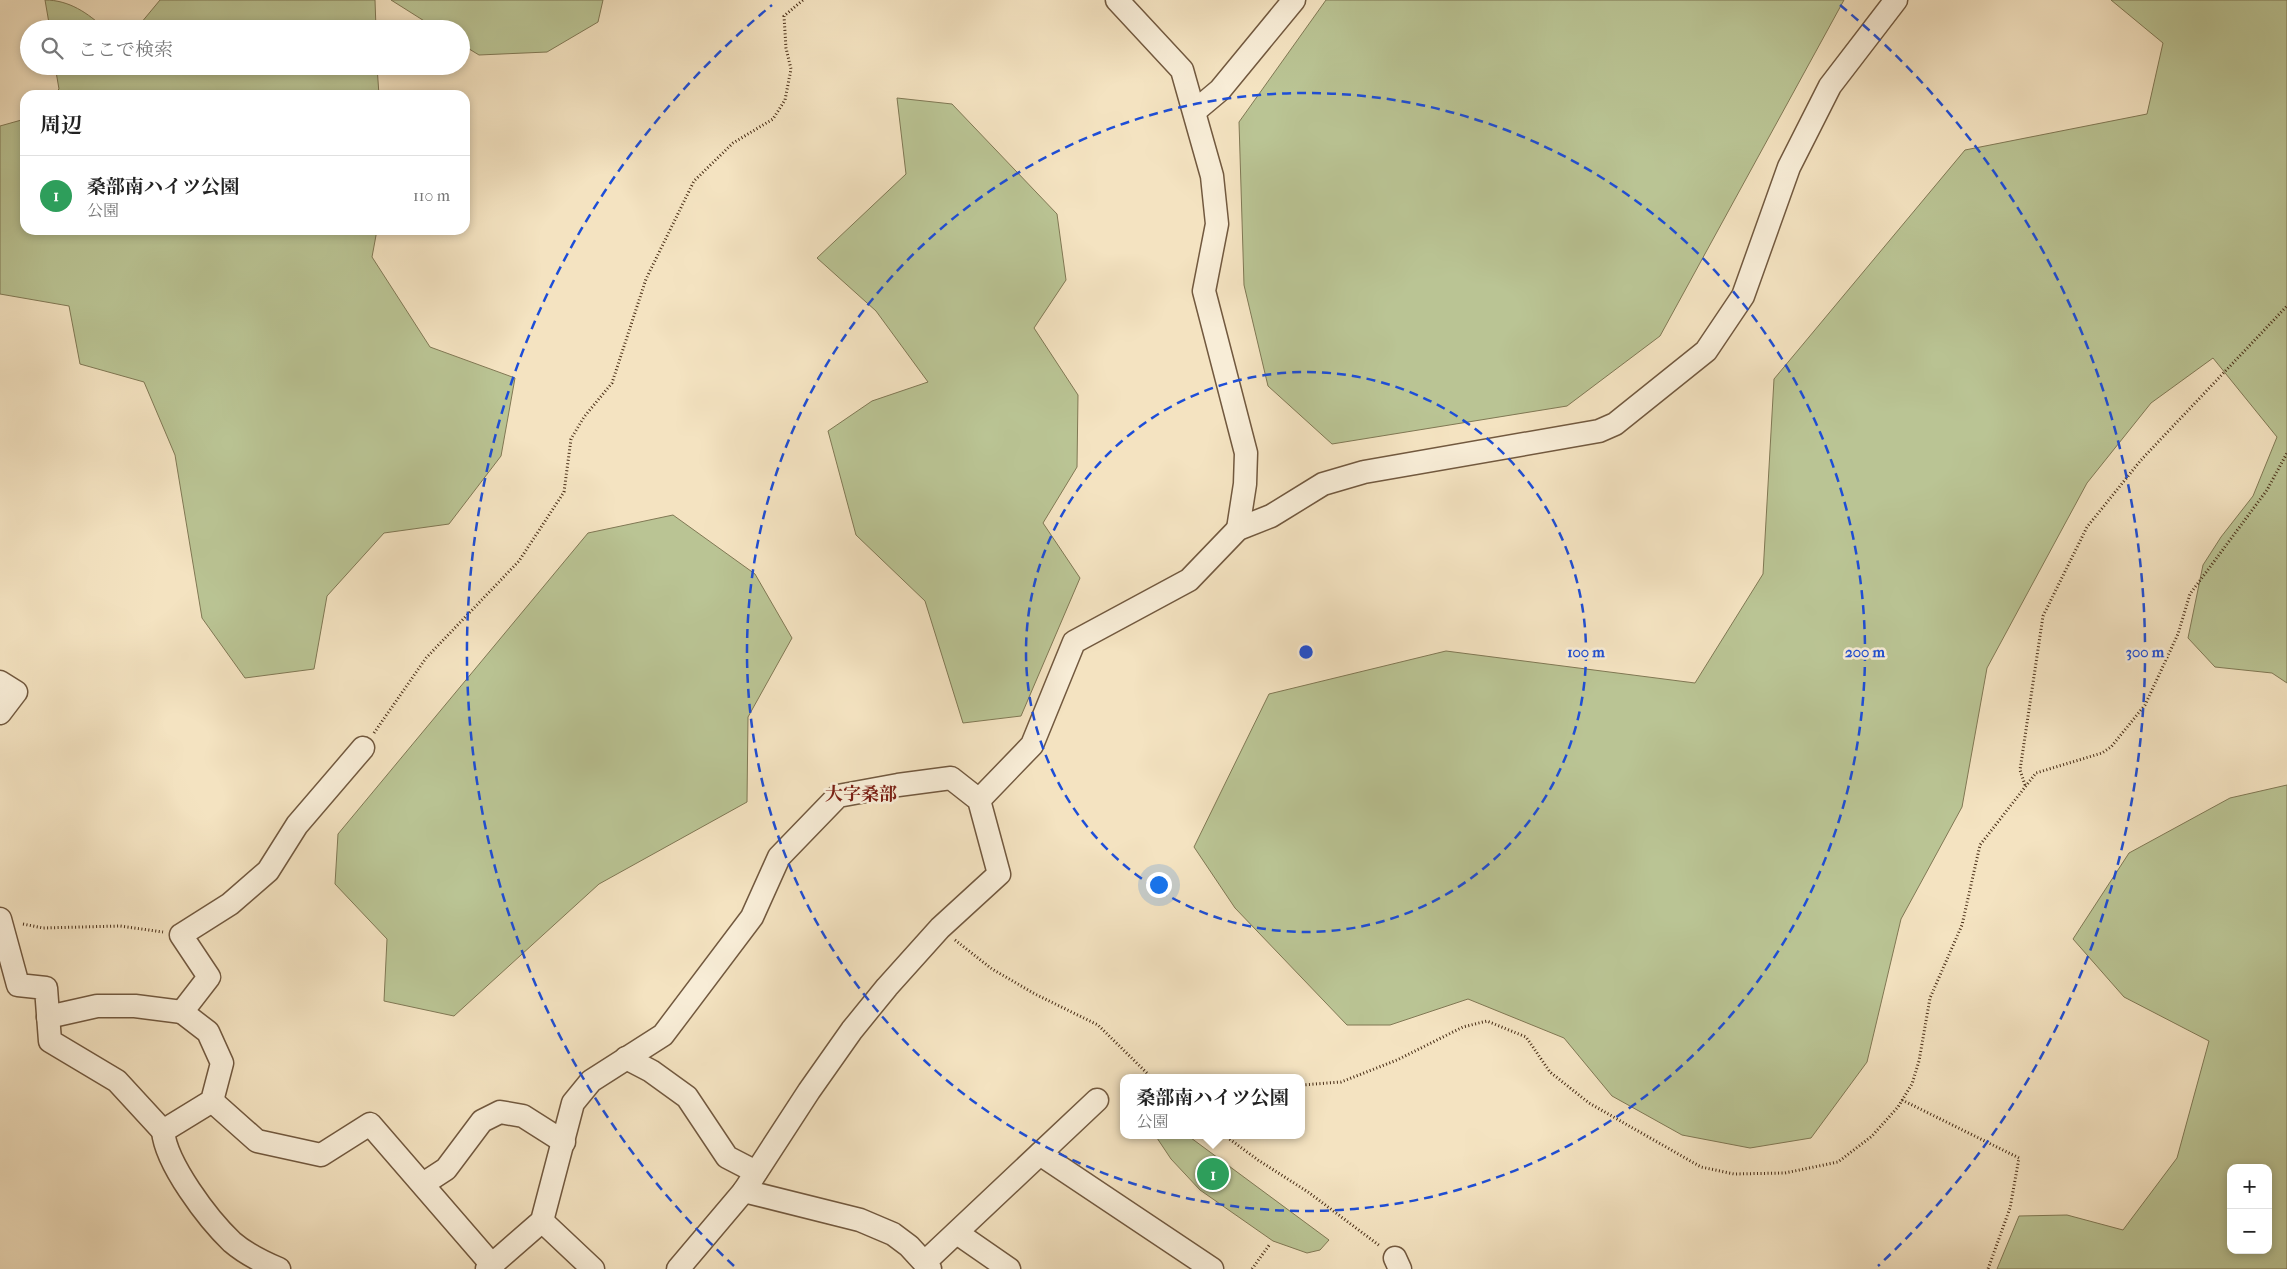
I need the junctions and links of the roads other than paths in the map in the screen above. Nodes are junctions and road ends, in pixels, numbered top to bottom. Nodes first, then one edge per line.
1 (1117, 0) edge
2 (1294, 0) edge
3 (1896, 0) edge
4 (1195, 111) junction
5 (1238, 529) junction
6 (0, 682) edge
7 (0, 713) edge
8 (363, 748) road end
9 (979, 800) junction
10 (0, 919) edge
11 (9, 987) edge
12 (182, 1012) junction
13 (48, 1017) junction
14 (626, 1058) junction
15 (1097, 1100) dead end
16 (212, 1101) junction
17 (163, 1131) junction
18 (564, 1142) junction
19 (1040, 1154) junction
20 (756, 1172) junction
21 (423, 1184) junction
22 (744, 1192) junction
23 (542, 1221) junction
24 (957, 1233) junction
25 (928, 1266) edge
26 (490, 1267) edge
27 (279, 1269) edge
28 (593, 1269) edge
29 (678, 1269) edge
30 (1009, 1269) edge
31 (1212, 1269) edge

1 - 4 street
2 - 4 street
3 - 5 street
4 - 5 street
5 - 9 street
6 - 7 street
8 - 12 street
9 - 14 street
9 - 20 street
10 - 11 street
11 - 13 street
12 - 13 street
12 - 16 street
13 - 17 street
14 - 18 street
14 - 20 street
15 - 19 street
16 - 17 street
16 - 21 street
17 - 27 street
18 - 21 street
18 - 23 street
19 - 24 street
19 - 31 street
20 - 22 street
21 - 26 street
22 - 25 street
22 - 29 street
23 - 26 street
23 - 28 street
24 - 25 street
24 - 30 street

